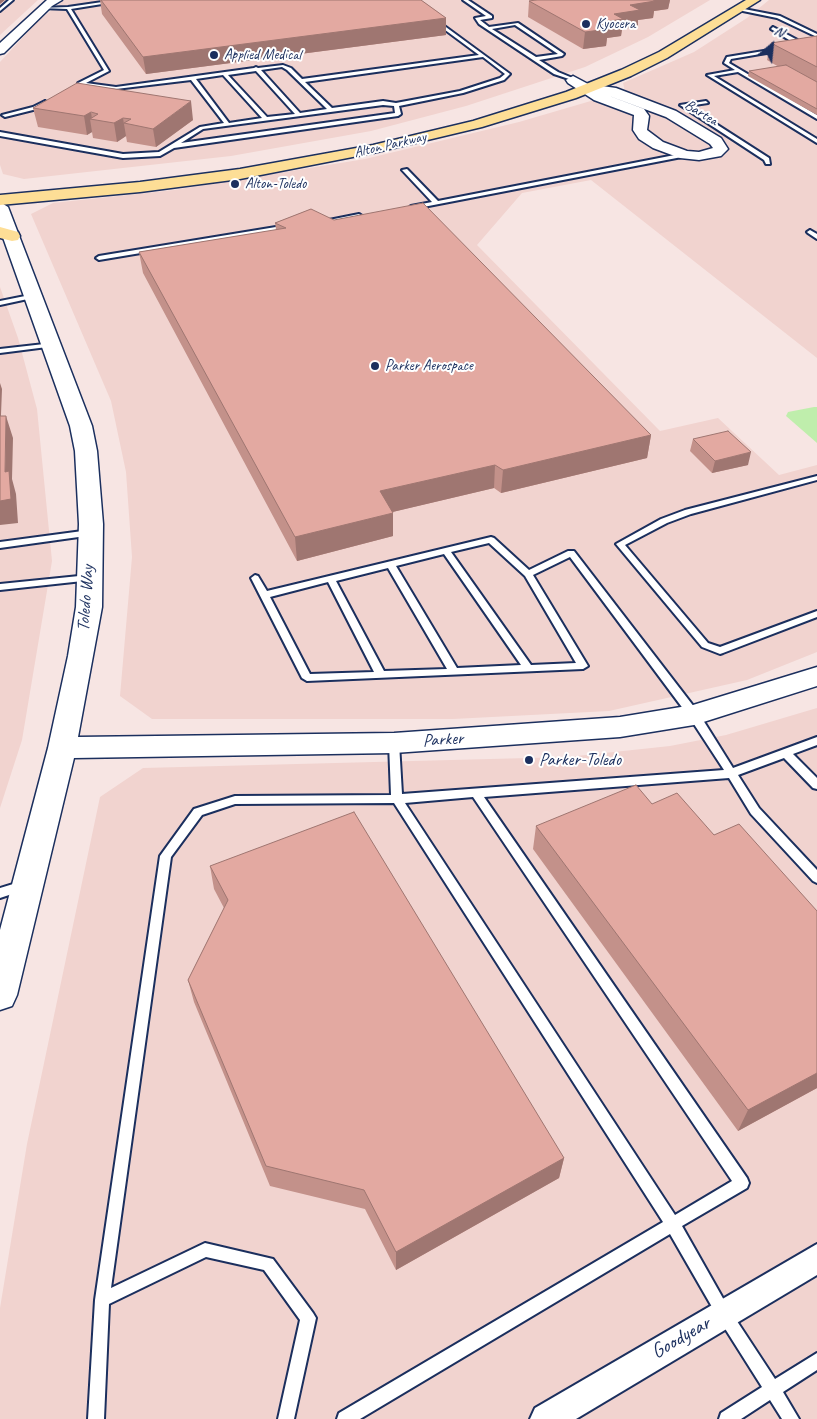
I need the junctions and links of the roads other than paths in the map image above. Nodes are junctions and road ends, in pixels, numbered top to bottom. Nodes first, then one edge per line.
1 (11, 0) edge
2 (56, 0) edge
3 (126, 0) edge
4 (465, 0) edge
5 (754, 0) edge
6 (43, 8) junction
7 (68, 8) junction
8 (739, 9) junction
9 (0, 10) edge
10 (428, 14) edge
11 (488, 28) junction
12 (773, 28) dead end
13 (817, 36) edge
14 (810, 44) edge
15 (804, 45) junction
16 (0, 50) edge
17 (483, 56) junction
18 (629, 57) dead end
19 (534, 59) junction
20 (256, 68) junction
21 (738, 71) junction
22 (224, 73) junction
23 (192, 77) junction
24 (573, 80) junction
25 (302, 81) junction
26 (81, 84) junction
27 (72, 88) edge
28 (588, 88) junction
29 (50, 101) edge
30 (706, 102) dead end
31 (396, 105) junction
32 (330, 109) junction
33 (298, 114) junction
34 (3, 115) edge
35 (817, 117) edge
36 (266, 119) junction
37 (228, 125) junction
38 (2, 133) edge
39 (817, 140) edge
40 (174, 146) junction
41 (685, 155) junction
42 (768, 163) dead end
43 (405, 170) dead end
44 (0, 188) edge
45 (0, 200) edge
46 (437, 203) junction
47 (0, 207) edge
48 (408, 208) edge
49 (369, 214) edge
50 (311, 223) edge
51 (292, 227) edge
52 (817, 230) edge
53 (6, 234) edge
54 (817, 237) edge
55 (99, 258) dead end
56 (34, 296) junction
57 (0, 303) edge
58 (53, 345) junction
59 (0, 351) edge
60 (817, 478) edge
61 (90, 533) junction
62 (0, 545) edge
63 (446, 551) junction
64 (390, 564) junction
65 (528, 574) junction
66 (89, 578) junction
67 (255, 578) dead end
68 (331, 579) junction
69 (0, 587) edge
70 (265, 595) junction
71 (817, 614) edge
72 (528, 668) junction
73 (454, 672) junction
74 (381, 675) junction
75 (817, 676) edge
76 (694, 715) junction
77 (817, 740) edge
78 (394, 743) junction
79 (62, 748) junction
80 (786, 753) junction
81 (730, 774) junction
82 (817, 785) edge
83 (476, 794) junction
84 (397, 799) junction
85 (817, 878) edge
86 (14, 889) edge
87 (0, 995) edge
88 (673, 1224) junction
89 (817, 1259) edge
90 (102, 1300) junction
91 (724, 1314) junction
92 (817, 1361) edge
93 (772, 1389) junction
94 (96, 1419) edge
95 (286, 1419) edge
96 (345, 1419) edge
97 (546, 1419) edge
98 (727, 1419) edge
99 (791, 1419) edge

1 - 9 lane
2 - 6 street
3 - 7 lane
4 - 11 lane, Bartea
5 - 8 main road, Alton Parkway
6 - 7 lane
6 - 16 street
7 - 26 lane
8 - 13 lane
8 - 28 main road, Alton Parkway
10 - 17 lane
11 - 19 lane, Bartea
11 - 19 lane
12 - 15 lane
14 - 15 lane
15 - 21 lane
17 - 25 lane
17 - 31 lane
18 - 24 main road, Alton Parkway
19 - 24 lane, Bartea
20 - 22 lane
20 - 25 lane
20 - 33 lane
21 - 35 lane
21 - 39 lane
22 - 23 lane
22 - 36 lane
23 - 26 lane
23 - 37 lane
24 - 28 street, Bartea
24 - 44 main road, Alton Parkway
25 - 32 lane
26 - 27 lane
28 - 41 street, Bartea
28 - 41 street, Bartea
28 - 45 main road, Alton Parkway
29 - 34 lane
30 - 42 lane
31 - 32 lane
31 - 40 lane
32 - 33 lane
33 - 36 lane
34 - 38 lane
36 - 37 lane
37 - 40 lane
38 - 40 lane
41 - 46 lane
43 - 46 lane
46 - 48 lane
47 - 53 street, Toledo Way
49 - 50 lane
51 - 55 lane
52 - 54 lane
53 - 56 street, Toledo Way
56 - 57 lane
56 - 58 street, Toledo Way
58 - 59 lane
58 - 61 street, Toledo Way
60 - 71 lane
61 - 62 lane
61 - 66 street, Toledo Way
63 - 64 lane
63 - 65 lane
63 - 72 lane
64 - 68 lane
64 - 73 lane
65 - 72 lane
65 - 76 lane
66 - 69 lane
66 - 79 street, Toledo Way
67 - 70 lane
68 - 70 lane
68 - 74 lane
70 - 74 lane
72 - 73 lane
73 - 74 lane
75 - 76 street, Parker
76 - 78 street, Parker
76 - 81 lane
77 - 80 lane
78 - 79 street, Parker
78 - 84 lane
79 - 86 street, Toledo Way
80 - 81 lane
80 - 82 lane
81 - 83 lane
81 - 85 lane
83 - 84 lane
83 - 88 lane
84 - 88 lane
84 - 90 lane
86 - 87 street, Toledo Way
88 - 91 lane
88 - 96 lane
89 - 91 street, Goodyear
90 - 94 lane
90 - 95 lane
91 - 93 lane
91 - 97 street, Goodyear
92 - 93 lane
93 - 98 lane
93 - 99 lane

